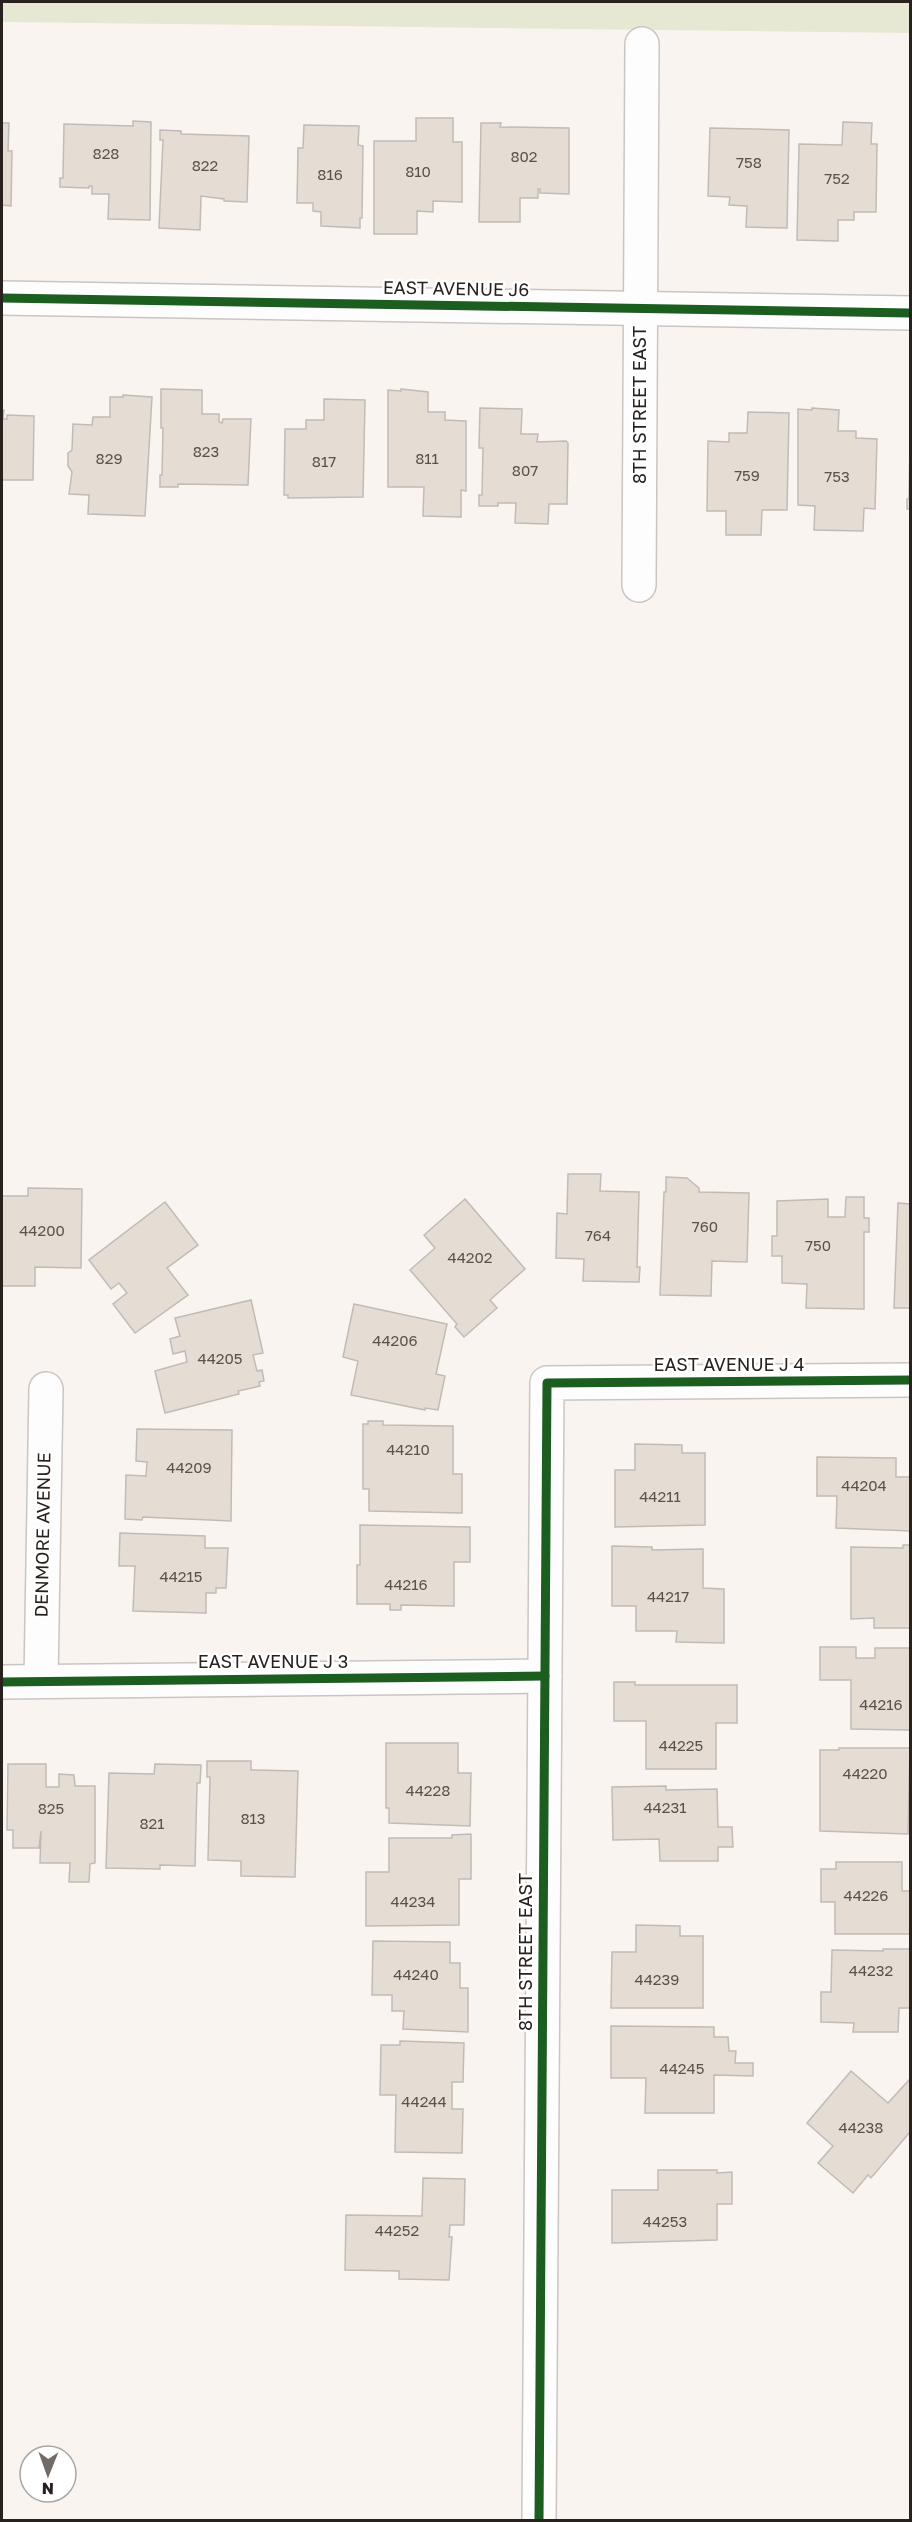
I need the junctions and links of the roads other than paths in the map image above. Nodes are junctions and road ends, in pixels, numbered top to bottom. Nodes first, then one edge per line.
1 (642, 44) dead end
2 (2, 298) edge
3 (640, 309) junction
4 (910, 313) edge
5 (639, 585) dead end
6 (910, 1380) edge
7 (547, 1383) joint
8 (46, 1389) dead end
9 (545, 1676) junction
10 (41, 1680) junction
11 (2, 1682) edge
12 (539, 2520) edge

1 - 3 street, 8TH STREET EAST
2 - 3 street, EAST AVENUE J6
3 - 4 street, EAST AVENUE J6
3 - 5 street, 8TH STREET EAST
6 - 7 street, EAST AVENUE J 4
7 - 9 street, 8TH STREET EAST
8 - 10 street, DENMORE AVENUE
9 - 10 street, EAST AVENUE J 3
9 - 12 street, 8TH STREET EAST
10 - 11 street, EAST AVENUE J 3

